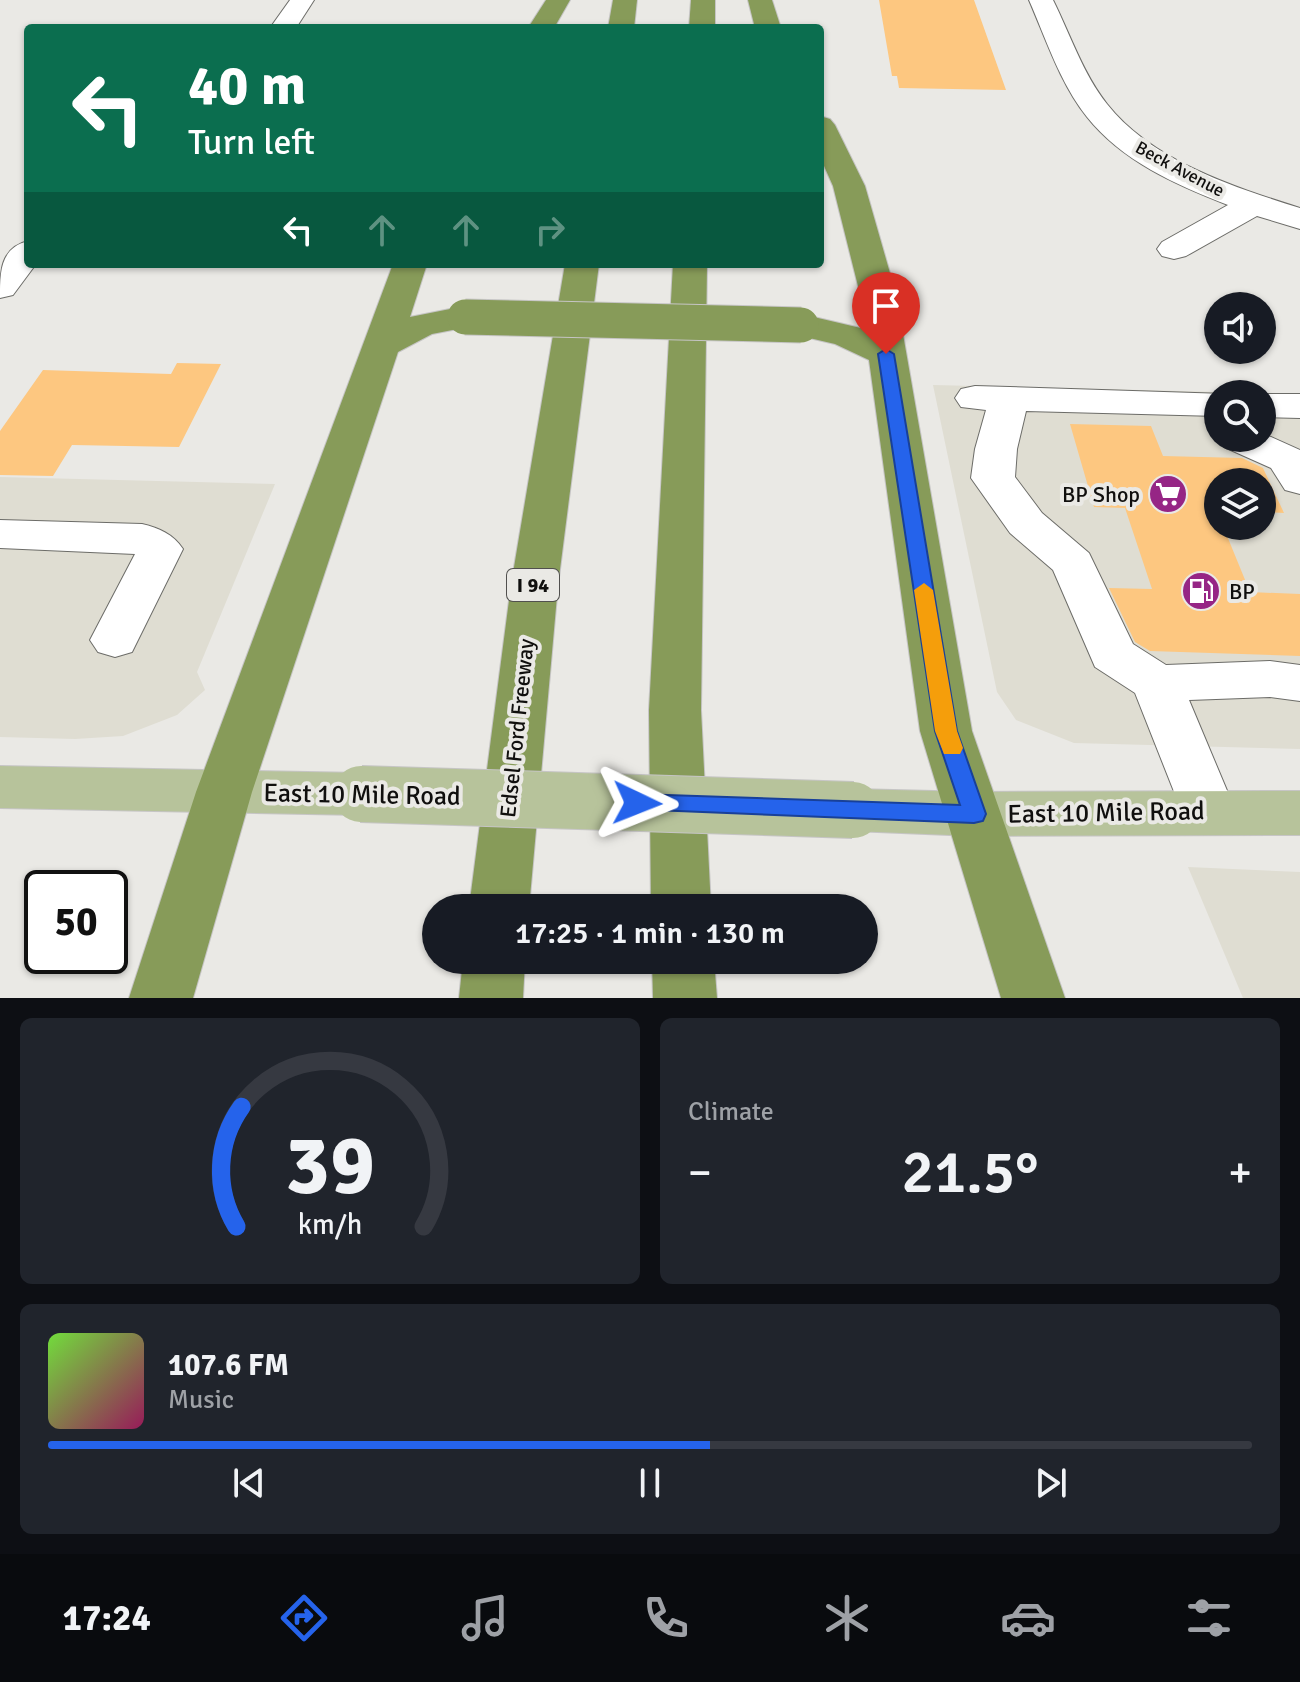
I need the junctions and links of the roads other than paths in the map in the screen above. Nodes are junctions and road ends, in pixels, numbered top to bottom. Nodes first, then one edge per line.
1 (302, 0) edge
2 (558, 0) edge
3 (625, 0) edge
4 (703, 0) edge
5 (760, 0) edge
6 (1041, 0) edge
7 (286, 24) edge
8 (543, 24) edge
9 (622, 24) edge
10 (702, 24) edge
11 (767, 24) edge
12 (824, 133) edge
13 (1252, 205) junction
14 (1300, 219) edge
15 (0, 243) edge
16 (24, 244) edge
17 (1174, 249) dead end
18 (24, 256) edge
19 (409, 268) edge
20 (581, 268) edge
21 (690, 268) edge
22 (0, 287) edge
23 (381, 346) junction
24 (886, 354) junction
25 (1276, 405) edge
26 (1300, 406) edge
27 (1204, 412) edge
28 (1270, 452) edge
29 (1300, 481) edge
30 (0, 534) edge
31 (115, 640) dead end
32 (1157, 683) junction
33 (1300, 683) edge
34 (0, 787) edge
35 (224, 792) junction
36 (1208, 812) junction
37 (1300, 813) edge
38 (974, 814) junction
39 (500, 894) edge
40 (681, 894) edge
41 (493, 974) edge
42 (684, 974) edge
43 (161, 998) edge
44 (491, 998) edge
45 (685, 998) edge
46 (1033, 998) edge

1 - 7 street
2 - 8 highway
3 - 9 highway
4 - 10 highway
5 - 11 highway
6 - 13 street, Beck Avenue
12 - 24 highway
13 - 14 street, Beck Avenue
13 - 17 street
15 - 16 street
18 - 22 street
19 - 23 highway
20 - 39 highway, Edsel Ford Freeway / I 94
21 - 40 highway
23 - 24 highway, bridge
23 - 35 highway
24 - 38 highway
25 - 26 street
27 - 32 street
28 - 29 street
30 - 31 street
32 - 33 street
32 - 36 street
34 - 35 main road, East 10 Mile Road
35 - 38 main road, East 10 Mile Road, bridge
35 - 43 highway
36 - 37 main road, East 10 Mile Road
36 - 38 main road, East 10 Mile Road
38 - 46 highway
41 - 44 highway
42 - 45 highway

